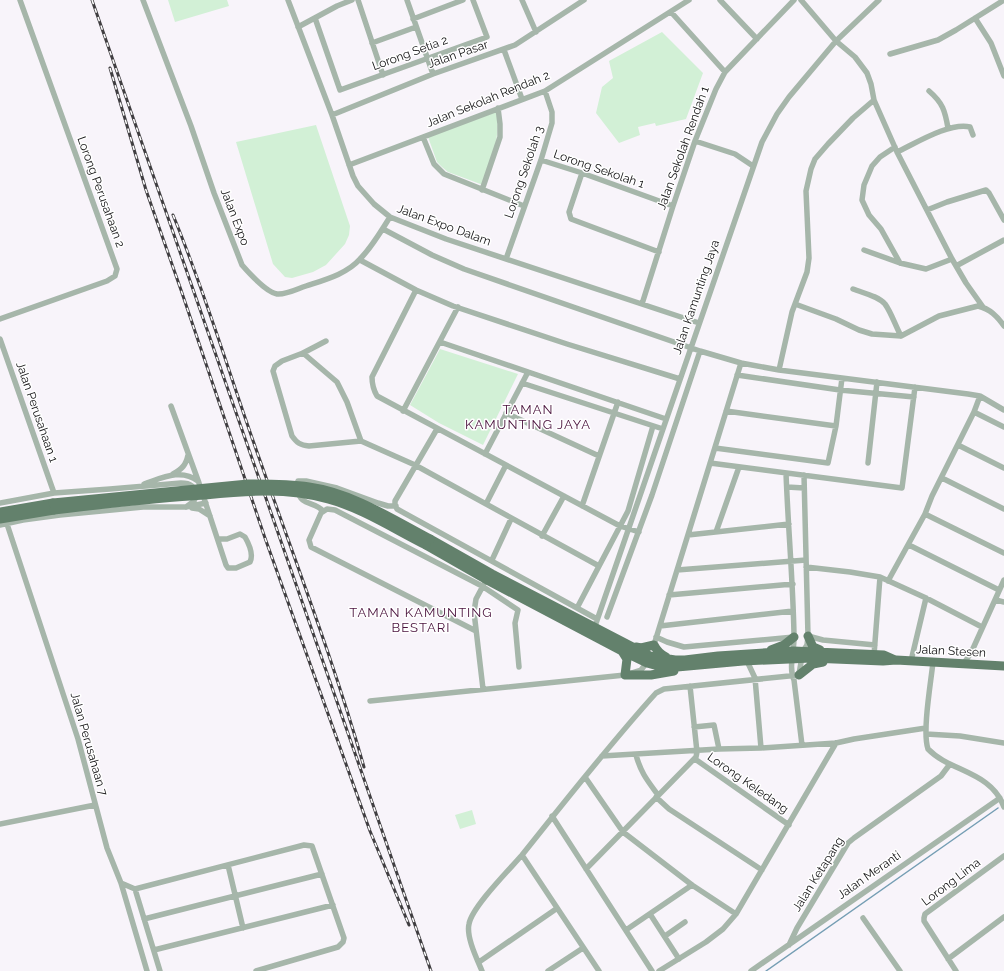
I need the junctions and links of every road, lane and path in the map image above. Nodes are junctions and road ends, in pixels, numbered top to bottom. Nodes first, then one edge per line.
1 (20, 0) edge
2 (143, 0) edge
3 (288, 0) edge
4 (352, 0) edge
5 (358, 0) edge
6 (407, 0) edge
7 (463, 0) edge
8 (473, 0) edge
9 (522, 0) edge
10 (584, 0) edge
11 (689, 0) edge
12 (720, 0) edge
13 (794, 0) edge
14 (801, 0) edge
15 (879, 0) edge
16 (1004, 0) edge
17 (671, 12) junction
18 (314, 18) junction
19 (975, 18) junction
20 (413, 19) junction
21 (298, 27) junction
22 (416, 27) junction
23 (536, 32) junction
24 (757, 40) junction
25 (836, 41) junction
26 (372, 43) junction
27 (504, 50) junction
28 (890, 54) dead end
29 (427, 59) junction
30 (725, 72) junction
31 (433, 74) junction
32 (383, 75) junction
33 (1004, 76) edge
34 (545, 91) junction
35 (929, 91) dead end
36 (522, 99) junction
37 (874, 100) junction
38 (498, 108) junction
39 (332, 115) junction
40 (948, 128) junction
41 (973, 135) dead end
42 (423, 137) junction
43 (695, 141) junction
44 (896, 150) junction
45 (541, 160) junction
46 (349, 165) junction
47 (753, 166) junction
48 (582, 173) junction
49 (482, 190) junction
50 (524, 206) junction
51 (673, 206) junction
52 (927, 210) junction
53 (390, 217) junction
54 (1004, 220) edge
55 (383, 229) junction
56 (1004, 240) edge
57 (864, 250) dead end
58 (659, 252) junction
59 (506, 259) junction
60 (952, 259) junction
61 (360, 260) junction
62 (900, 263) junction
63 (956, 266) junction
64 (416, 290) junction
65 (853, 290) dead end
66 (642, 304) junction
67 (795, 304) junction
68 (458, 307) junction
69 (983, 307) junction
70 (0, 319) edge
71 (699, 323) junction
72 (1004, 326) edge
73 (901, 336) junction
74 (0, 339) edge
75 (326, 341) dead end
76 (440, 342) junction
77 (690, 348) junction
78 (700, 351) junction
79 (303, 353) junction
80 (741, 363) junction
81 (779, 370) junction
82 (528, 372) junction
83 (738, 375) junction
84 (680, 378) junction
85 (842, 378) junction
86 (877, 382) junction
87 (522, 383) junction
88 (916, 387) junction
89 (840, 390) junction
90 (875, 393) junction
91 (980, 396) junction
92 (914, 398) junction
93 (618, 402) junction
94 (171, 406) dead end
95 (1004, 410) edge
96 (403, 411) junction
97 (726, 411) junction
98 (974, 412) junction
99 (506, 413) junction
100 (614, 413) junction
101 (666, 419) junction
102 (653, 426) junction
103 (836, 426) junction
104 (1004, 427) edge
105 (437, 428) junction
106 (663, 429) junction
107 (361, 441) junction
108 (958, 445) junction
109 (715, 448) junction
110 (485, 454) junction
111 (188, 455) junction
112 (599, 456) junction
113 (710, 463) junction
114 (868, 463) dead end
115 (415, 465) junction
116 (506, 465) junction
117 (739, 467) junction
118 (1004, 468) edge
119 (786, 473) junction
120 (171, 475) junction
121 (804, 475) junction
122 (942, 478) junction
123 (199, 482) junction
124 (132, 487) junction
125 (787, 487) junction
126 (804, 488) junction
127 (54, 493) junction
128 (564, 496) junction
129 (0, 503) edge
130 (206, 503) junction
131 (486, 504) junction
132 (53, 506) junction
133 (396, 506) junction
134 (582, 506) junction
135 (186, 507) junction
136 (1004, 509) edge
137 (323, 511) junction
138 (0, 512) edge
139 (925, 514) junction
140 (210, 516) junction
141 (511, 519) junction
142 (4, 521) edge
143 (789, 524) junction
144 (0, 525) edge
145 (620, 526) junction
146 (628, 529) junction
147 (639, 532) junction
148 (716, 532) junction
149 (688, 535) junction
150 (542, 536) junction
151 (218, 538) junction
152 (428, 542) junction
153 (909, 546) junction
154 (1004, 553) edge
155 (492, 560) junction
156 (791, 560) junction
157 (806, 560) junction
158 (599, 566) junction
159 (806, 567) junction
160 (677, 570) junction
161 (880, 577) junction
162 (1004, 580) edge
163 (888, 581) junction
164 (485, 583) junction
165 (792, 584) junction
166 (1000, 590) junction
167 (669, 596) junction
168 (926, 598) junction
169 (996, 600) junction
170 (1004, 602) edge
171 (577, 608) junction
172 (793, 612) junction
173 (607, 617) dead end
174 (660, 626) junction
175 (594, 627) junction
176 (982, 627) junction
177 (476, 631) junction
178 (808, 636) junction
179 (794, 637) junction
180 (655, 641) junction
181 (875, 644) junction
182 (633, 647) junction
183 (622, 651) junction
184 (826, 652) junction
185 (736, 655) junction
186 (798, 655) junction
187 (874, 655) junction
188 (649, 659) junction
189 (675, 660) junction
190 (854, 660) junction
191 (896, 660) junction
192 (747, 661) junction
193 (911, 661) junction
194 (933, 662) junction
195 (964, 663) junction
196 (690, 666) junction
197 (1004, 666) edge
198 (520, 667) dead end
199 (625, 675) junction
200 (795, 677) junction
201 (755, 678) junction
202 (690, 686) junction
203 (483, 689) junction
204 (370, 702) dead end
205 (694, 727) junction
206 (926, 731) junction
207 (836, 743) junction
208 (1004, 743) edge
209 (802, 745) junction
210 (761, 748) junction
211 (719, 749) junction
212 (697, 750) junction
213 (636, 755) junction
214 (602, 756) junction
215 (695, 759) junction
216 (950, 764) junction
217 (585, 777) junction
218 (657, 796) junction
219 (1000, 798) junction
220 (95, 805) junction
221 (1004, 807) edge
222 (552, 816) junction
223 (0, 824) edge
224 (788, 824) junction
225 (623, 832) junction
226 (522, 855) junction
227 (1004, 856) edge
228 (228, 865) junction
229 (586, 869) junction
230 (762, 870) junction
231 (322, 874) junction
232 (121, 883) junction
233 (692, 885) junction
234 (135, 888) junction
235 (235, 896) junction
236 (333, 905) junction
237 (556, 909) junction
238 (650, 914) junction
239 (736, 914) junction
240 (1004, 917) edge
241 (863, 918) dead end
242 (144, 919) junction
243 (685, 922) dead end
244 (243, 928) junction
245 (626, 930) junction
246 (664, 936) junction
247 (789, 946) junction
248 (583, 948) junction
249 (154, 950) junction
250 (948, 958) junction
251 (679, 959) junction
252 (479, 962) junction
253 (147, 971) edge
254 (160, 971) edge
255 (256, 971) edge
256 (482, 971) edge
257 (548, 971) edge
258 (598, 971) edge
259 (652, 971) edge
260 (660, 971) edge
261 (752, 971) edge
262 (900, 971) edge
263 (956, 971) edge

1 - 70 street, Lorong Perusahaan 2
2 - 61 street, Jalan Expo
3 - 21 street, Jalan Expo Dalam
4 - 18 street
5 - 26 street
6 - 20 street
7 - 20 street
8 - 29 street, Lorong Setia 2
9 - 23 street
10 - 23 street, Jalan Pasar
11 - 17 street, Jalan Sekolah Rendah 2
12 - 24 street
13 - 24 street, Jalan Sekolah Rendah 1
14 - 25 street
15 - 25 street, Jalan Kamunting Jaya
16 - 19 street
17 - 30 street
17 - 34 street, Jalan Sekolah Rendah 2
18 - 21 street
18 - 32 street, Lorong Setia 2
19 - 28 street
19 - 33 street
20 - 22 street
21 - 39 street, Jalan Expo Dalam
22 - 26 street
22 - 29 street
23 - 27 street, Jalan Pasar
24 - 30 street, Jalan Sekolah Rendah 1
25 - 37 street
25 - 47 street, Jalan Kamunting Jaya
26 - 32 street
27 - 31 street, Jalan Pasar
27 - 36 street
29 - 31 street
29 - 32 street, Lorong Setia 2
30 - 43 street, Jalan Sekolah Rendah 1
31 - 39 street, Jalan Pasar
34 - 36 street, Jalan Sekolah Rendah 2
34 - 45 street, Lorong Sekolah 3
35 - 40 street
36 - 38 street, Jalan Sekolah Rendah 2
37 - 44 street
37 - 67 street
38 - 42 street, Jalan Sekolah Rendah 2
38 - 49 street
39 - 46 street, Jalan Expo Dalam
40 - 41 street
40 - 44 street
42 - 46 street, Jalan Sekolah Rendah 2
42 - 49 street
43 - 47 street
43 - 51 street, Jalan Sekolah Rendah 1
44 - 52 street
44 - 62 street
45 - 48 street, Lorong Sekolah 1
45 - 50 street, Lorong Sekolah 3
46 - 53 street, Jalan Expo Dalam
47 - 71 street, Jalan Kamunting Jaya
48 - 51 street, Lorong Sekolah 1
48 - 58 street
49 - 50 street
50 - 59 street, Lorong Sekolah 3
51 - 58 street, Jalan Sekolah Rendah 1
52 - 54 street
52 - 60 street
53 - 55 street, Jalan Expo
53 - 59 street, Jalan Expo Dalam
55 - 61 street, Jalan Expo
55 - 77 street
56 - 63 street
57 - 62 street
58 - 66 street, Jalan Sekolah Rendah 1
59 - 66 street, Jalan Expo Dalam
60 - 62 street
60 - 63 street
61 - 64 street
63 - 69 street
64 - 68 street
64 - 96 street
65 - 73 street
66 - 71 street, Jalan Expo Dalam
67 - 73 street
67 - 81 street
68 - 76 street
68 - 84 street
69 - 72 street
69 - 73 street
71 - 77 street, Jalan Kamunting Jaya
74 - 127 street, Jalan Perusahaan 1
75 - 79 street
76 - 82 street
76 - 96 street
77 - 78 street
77 - 84 street, Jalan Kamunting Jaya
78 - 80 street
78 - 147 street
79 - 107 street
79 - 107 street
80 - 81 street
80 - 83 street
81 - 85 street
82 - 87 street
82 - 93 street
83 - 89 street
83 - 97 street
84 - 101 street, Jalan Kamunting Jaya
85 - 86 street
85 - 89 street
86 - 88 street
86 - 90 street
87 - 99 street
87 - 100 street
88 - 91 street
88 - 92 street
89 - 90 street
89 - 103 street
90 - 92 street
90 - 114 street
91 - 95 street
91 - 98 street
92 - 121 street
93 - 100 street
93 - 101 street
94 - 111 street
96 - 105 street
97 - 103 street
97 - 109 street
98 - 104 street
98 - 108 street
99 - 110 street
99 - 112 street
100 - 102 street
100 - 112 street
101 - 106 street, Jalan Kamunting Jaya
102 - 106 street
102 - 145 street
103 - 109 street
105 - 110 street
105 - 115 street
106 - 146 street, Jalan Kamunting Jaya
107 - 115 street
108 - 118 street
108 - 122 street
109 - 113 street
110 - 116 street
111 - 120 street
111 - 123 street
112 - 134 street
113 - 117 street
113 - 149 street
115 - 131 street
115 - 133 street
116 - 128 street
116 - 131 street
117 - 119 street
117 - 148 street
119 - 121 street
119 - 125 street
120 - 123 street
120 - 124 street
121 - 126 street
122 - 136 street
122 - 139 street
123 - 130 street
124 - 127 street
124 - 135 street
125 - 126 street
125 - 143 street
126 - 157 street
127 - 129 street
128 - 134 street
128 - 150 street
130 - 135 street
130 - 140 street
131 - 141 street
132 - 138 main road
132 - 142 main road
132 - 152 main road, bridge
133 - 137 street
133 - 155 street
134 - 145 street
135 - 140 street
135 - 142 street
137 - 164 street
137 - 177 street
139 - 153 street
139 - 154 street
140 - 151 street
141 - 150 street
141 - 155 street
142 - 144 street
142 - 220 street, Jalan Perusahaan 7
143 - 148 street
143 - 156 street
145 - 146 street
145 - 158 street
146 - 147 street
146 - 175 street, Jalan Kamunting Jaya
147 - 173 street
148 - 149 street
149 - 160 street
150 - 158 street
151 - 151 street
152 - 164 main road
152 - 175 main road
153 - 163 street
153 - 166 street
155 - 171 street
156 - 157 street
156 - 160 street
156 - 165 street
157 - 159 street
158 - 171 street
159 - 161 street
159 - 178 street
160 - 167 street
161 - 163 street
161 - 181 street
162 - 166 street
163 - 168 street
164 - 175 main road
164 - 177 street
164 - 198 street
165 - 167 street
165 - 172 street
166 - 169 street
167 - 174 street
168 - 176 street
168 - 193 street
169 - 170 street
169 - 176 street
171 - 175 street
172 - 174 street
172 - 179 street
174 - 180 street
175 - 182 main road
175 - 183 main road
176 - 195 street
177 - 203 street
178 - 181 street
178 - 184 main road
178 - 186 street
179 - 180 street
179 - 185 main road
179 - 186 street
180 - 182 main road
180 - 188 street
180 - 189 main road
181 - 187 street
182 - 188 main road
183 - 188 main road
183 - 199 main road
184 - 186 main road
184 - 187 main road
185 - 186 main road
185 - 189 main road
186 - 190 main road
186 - 192 main road
186 - 200 street
186 - 200 street
187 - 191 main road
188 - 189 main road
188 - 196 main road
188 - 199 street
190 - 191 main road
190 - 200 main road
191 - 193 main road, Jalan Stesen
192 - 196 main road
192 - 201 street
193 - 194 main road, Jalan Stesen
194 - 195 main road, Jalan Stesen
194 - 206 street
195 - 197 main road, Jalan Stesen
196 - 199 main road
199 - 203 street
200 - 201 street
200 - 209 street
201 - 202 street
201 - 210 street
202 - 205 street
202 - 214 street
203 - 204 street
205 - 211 street
205 - 212 street
206 - 207 street
206 - 208 street
206 - 216 street
207 - 209 street
207 - 224 street
209 - 210 street
210 - 211 street
211 - 212 street
212 - 213 street
212 - 215 street
213 - 214 street
213 - 218 street
214 - 217 street
215 - 218 street
215 - 224 street, Lorong Keledang
216 - 219 street
216 - 247 street, Jalan Ketapang
217 - 222 street
217 - 225 street
218 - 225 street
218 - 230 street
219 - 221 street
219 - 247 street, Jalan Meranti
220 - 223 street
220 - 232 street, Jalan Perusahaan 7
222 - 226 street
222 - 229 street
224 - 230 street
225 - 229 street
225 - 233 street
226 - 237 street
226 - 252 street
227 - 250 street, Lorong Lima
228 - 231 street
228 - 234 street
228 - 235 street
229 - 245 street
230 - 239 street
231 - 235 street
231 - 236 street
232 - 234 street
232 - 253 street, Jalan Perusahaan 7
233 - 238 street
233 - 239 street
234 - 242 street
235 - 242 street
235 - 244 street
236 - 244 street
236 - 255 street
237 - 248 street
237 - 252 street
238 - 245 street
238 - 246 street
239 - 251 street
240 - 250 street
241 - 262 street
242 - 249 street
243 - 246 street
244 - 249 street
245 - 259 street
246 - 251 street
247 - 261 street, Jalan Meranti
248 - 257 street
248 - 258 street
249 - 254 street
250 - 263 street, Lorong Lima
251 - 260 street
252 - 256 street

